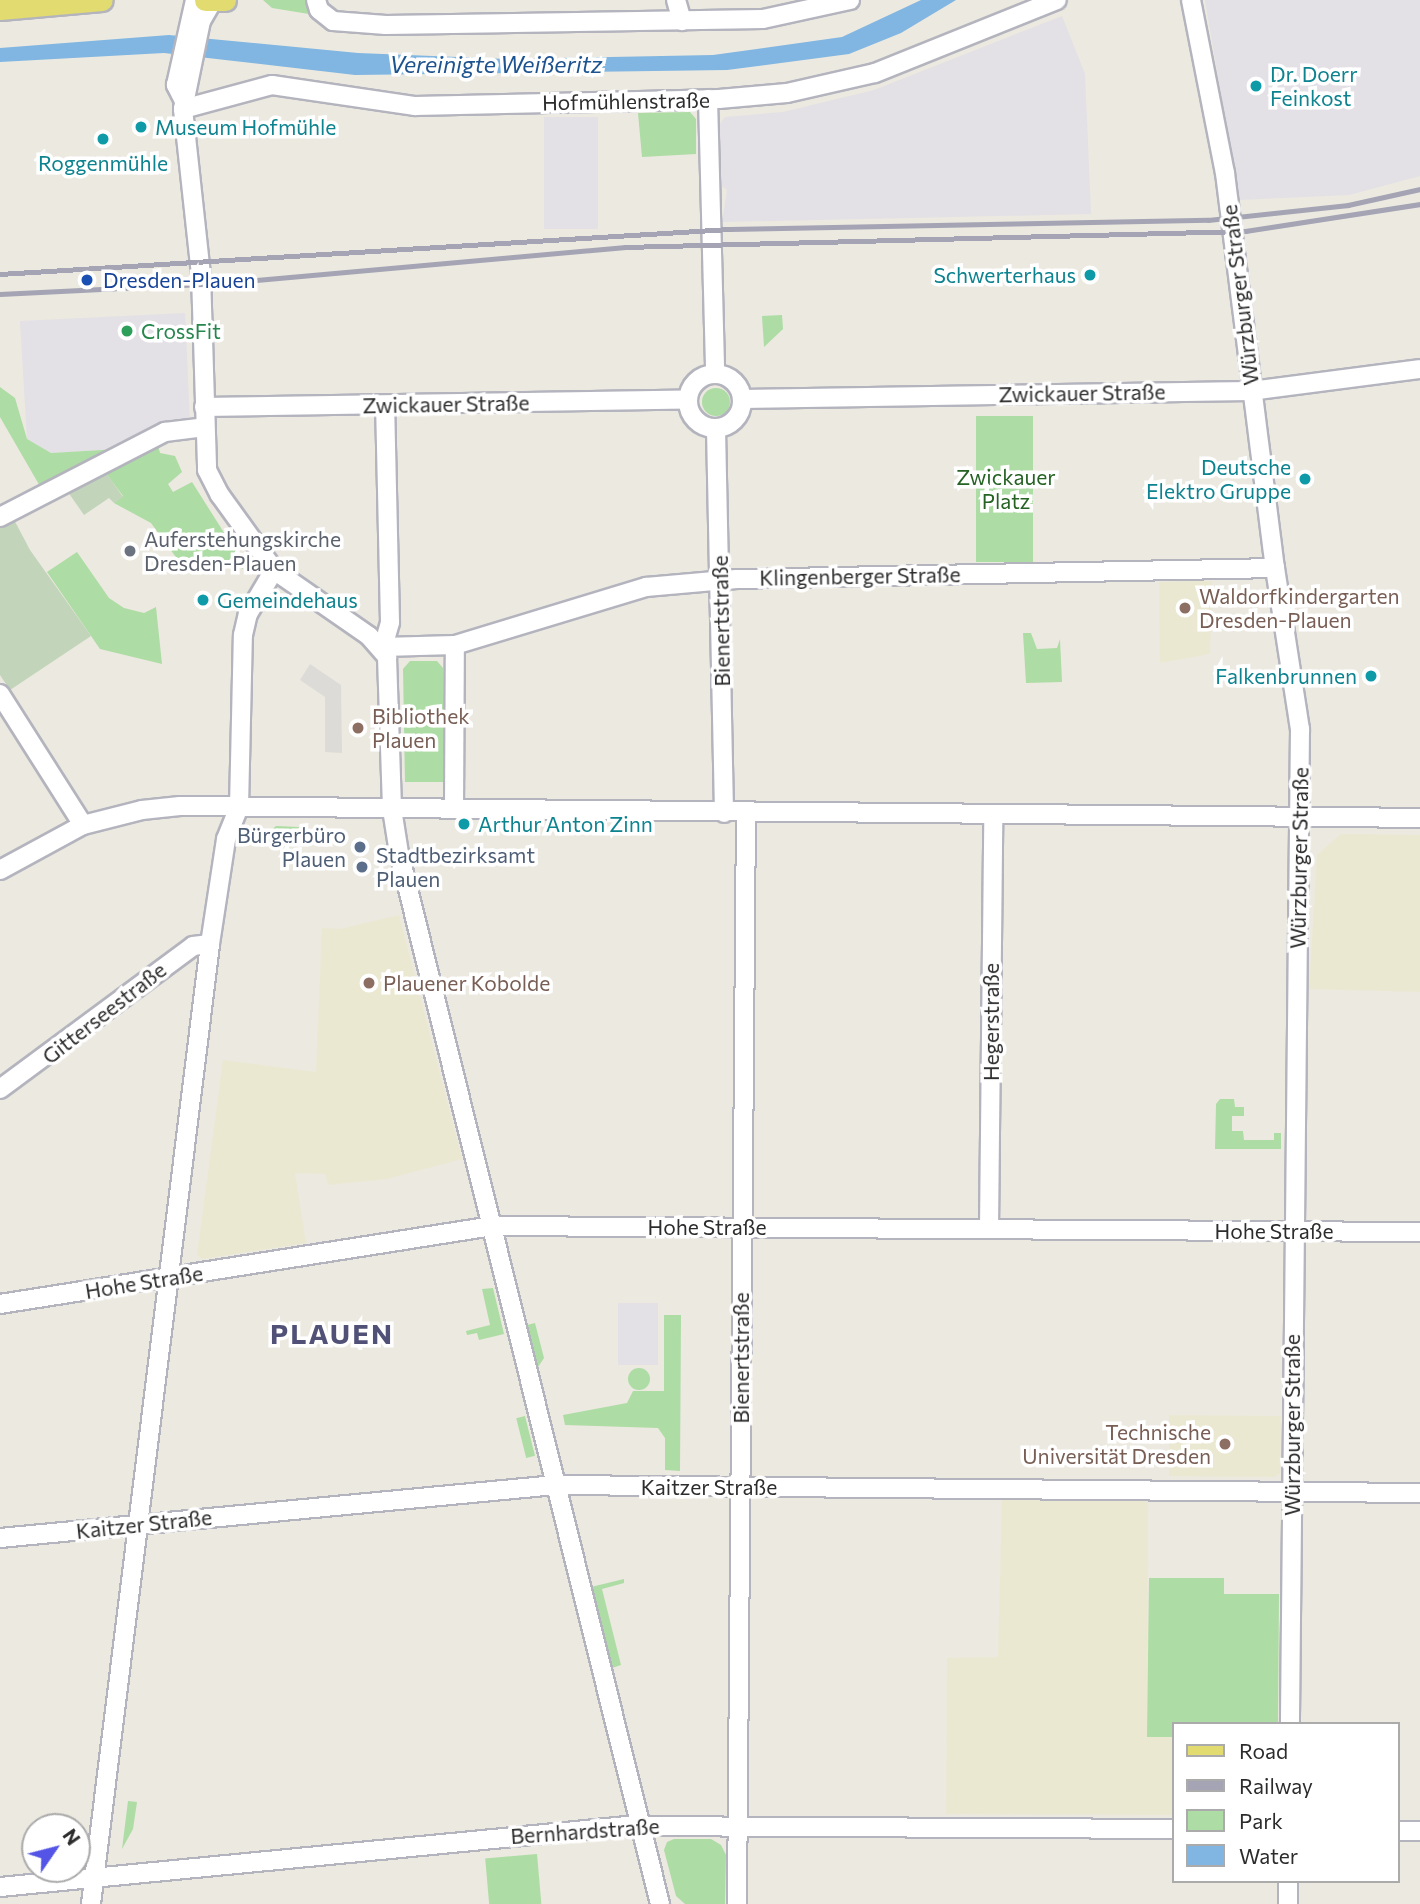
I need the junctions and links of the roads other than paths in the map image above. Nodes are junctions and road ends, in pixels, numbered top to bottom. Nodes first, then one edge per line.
1 (102, 0) edge
2 (316, 0) edge
3 (676, 0) edge
4 (850, 0) edge
5 (1057, 0) edge
6 (1191, 0) edge
7 (53, 2) edge
8 (206, 4) edge
9 (0, 9) edge
10 (682, 21) junction
11 (708, 99) junction
12 (183, 104) junction
13 (1420, 369) edge
14 (715, 373) junction
15 (1251, 391) junction
16 (687, 399) junction
17 (742, 399) junction
18 (385, 405) junction
19 (204, 407) junction
20 (204, 427) junction
21 (716, 429) junction
22 (0, 516) edge
23 (1275, 568) junction
24 (274, 570) junction
25 (720, 582) junction
26 (455, 645) junction
27 (383, 647) junction
28 (0, 694) edge
29 (239, 807) junction
30 (392, 808) junction
31 (454, 809) junction
32 (724, 813) junction
33 (746, 813) junction
34 (993, 816) junction
35 (1303, 816) junction
36 (1420, 818) edge
37 (83, 825) junction
38 (0, 870) edge
39 (210, 944) junction
40 (0, 1089) edge
41 (490, 1226) junction
42 (742, 1227) junction
43 (989, 1229) junction
44 (1294, 1231) junction
45 (1420, 1232) edge
46 (169, 1279) junction
47 (0, 1304) edge
48 (555, 1485) junction
49 (740, 1487) junction
50 (1292, 1492) junction
51 (1420, 1493) edge
52 (138, 1524) junction
53 (0, 1538) edge
54 (1290, 1722) edge
55 (639, 1826) junction
56 (737, 1826) junction
57 (1172, 1829) edge
58 (1399, 1831) edge
59 (1420, 1831) edge
60 (94, 1878) junction
61 (1288, 1883) edge
62 (0, 1887) edge
63 (91, 1904) edge
64 (660, 1904) edge
65 (737, 1904) edge
66 (1288, 1904) edge

1 - 7 main road
2 - 10 street
3 - 10 street
4 - 10 street
5 - 11 street, Hofmühlenstraße
6 - 15 street, Würzburger Straße
7 - 9 main road
8 - 12 street
11 - 12 street, Hofmühlenstraße
11 - 14 street
12 - 19 street
13 - 15 street, Zwickauer Straße
14 - 16 street
14 - 17 street
15 - 17 street, Zwickauer Straße
15 - 23 street, Würzburger Straße
16 - 18 street, Zwickauer Straße
16 - 21 street
17 - 21 street
18 - 19 street, Zwickauer Straße
18 - 27 street
19 - 20 street
20 - 22 street
20 - 24 street
21 - 25 street, Bienertstraße
23 - 25 street, Klingenberger Straße
23 - 35 street, Würzburger Straße
24 - 27 street
24 - 29 street
25 - 26 street, Klingenberger Straße
25 - 32 street, Bienertstraße
26 - 27 street, Klingenberger Straße
26 - 31 street
27 - 30 street
28 - 37 street
29 - 30 street
29 - 37 street
29 - 39 street
30 - 31 street
30 - 41 street
31 - 32 street
32 - 33 street
33 - 34 street
33 - 42 street, Bienertstraße
34 - 35 street
34 - 43 street, Hegerstraße
35 - 36 street
35 - 44 street, Würzburger Straße
37 - 38 street
39 - 40 street, Gitterseestraße
39 - 46 street
41 - 42 street, Hohe Straße
41 - 46 street, Hohe Straße
41 - 48 street
42 - 43 street, Hohe Straße
42 - 49 street, Bienertstraße
43 - 44 street, Hohe Straße
44 - 45 street, Hohe Straße
44 - 50 street, Würzburger Straße
46 - 47 street, Hohe Straße
46 - 52 street
48 - 49 street, Kaitzer Straße
48 - 52 street, Kaitzer Straße
48 - 55 street
49 - 50 street, Kaitzer Straße
49 - 56 street, Bienertstraße
50 - 51 street, Kaitzer Straße
50 - 54 street, Würzburger Straße
52 - 53 street, Kaitzer Straße
52 - 60 street
55 - 56 street, Bernhardstraße
55 - 60 street, Bernhardstraße
55 - 64 street
56 - 57 street, Bernhardstraße
56 - 65 street, Bienertstraße
58 - 59 street
60 - 62 street, Bernhardstraße
60 - 63 street
61 - 66 street

